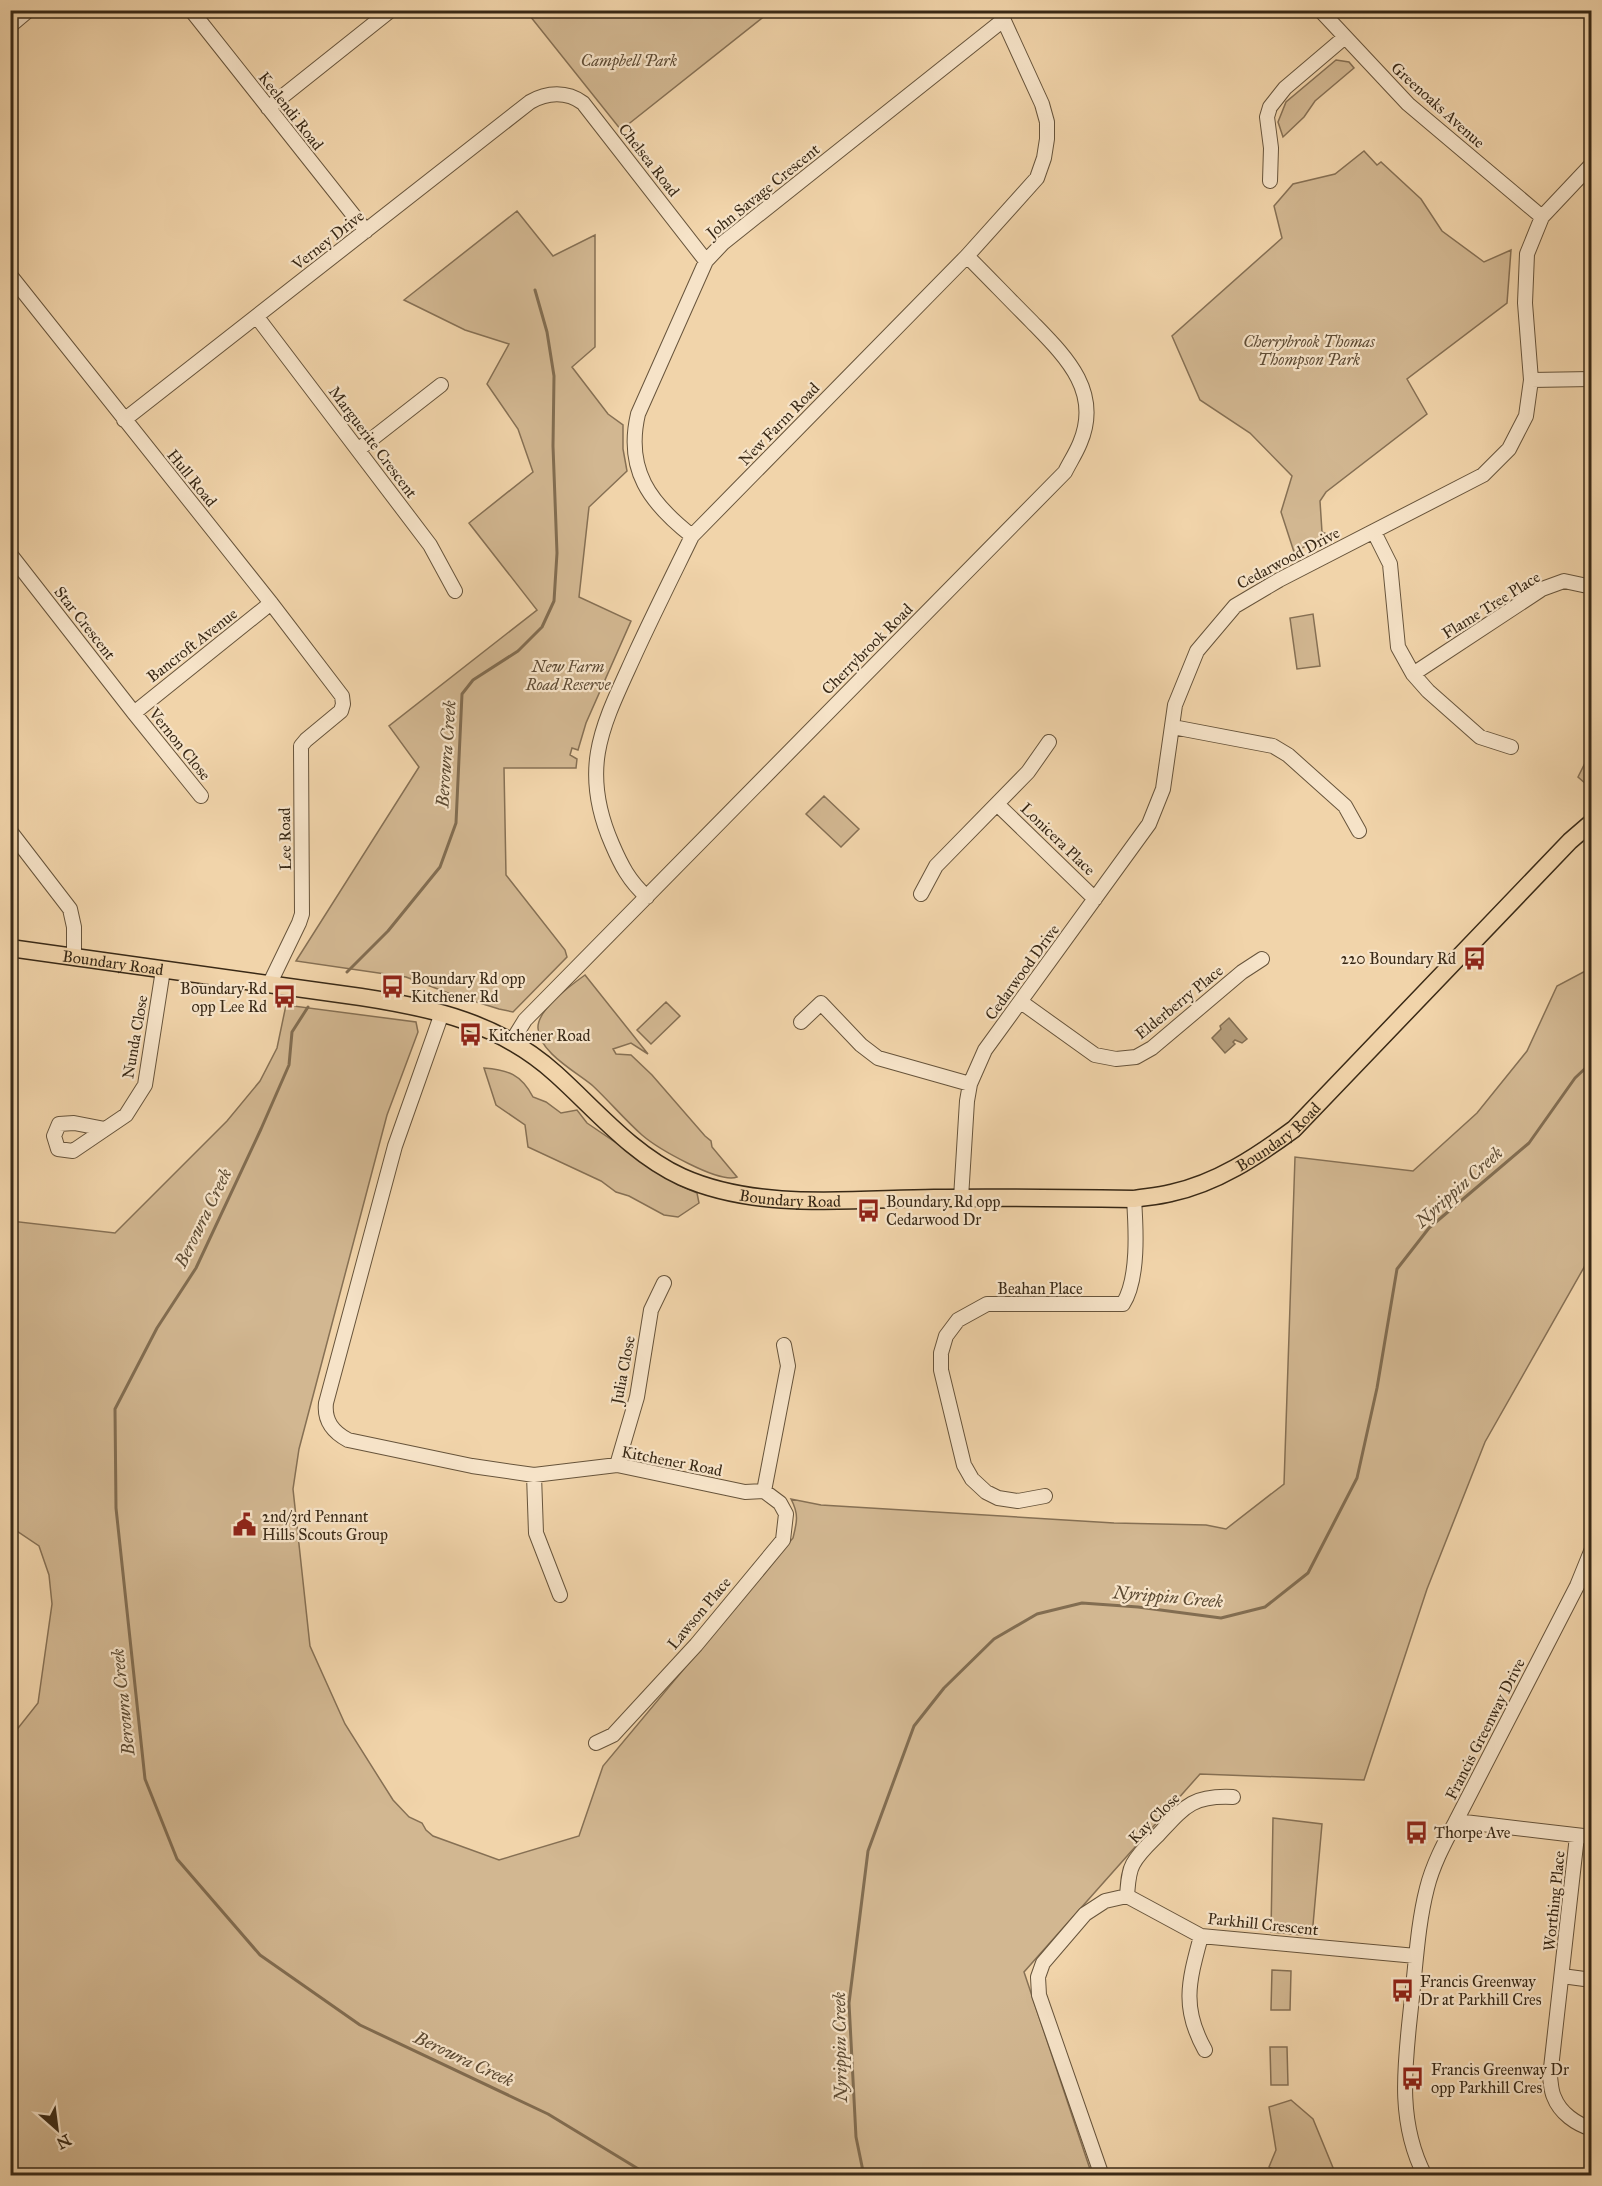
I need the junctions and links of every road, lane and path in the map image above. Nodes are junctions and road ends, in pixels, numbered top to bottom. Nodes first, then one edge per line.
1 (29, 10) edge
2 (191, 10) edge
3 (391, 10) edge
4 (1320, 10) edge
5 (1001, 16) edge
6 (10, 26) edge
7 (1345, 37) junction
8 (555, 94) joint
9 (268, 108) junction
10 (1592, 164) edge
11 (1270, 181) dead end
12 (1542, 217) junction
13 (366, 231) junction
14 (967, 256) junction
15 (706, 261) junction
16 (10, 275) edge
17 (257, 317) junction
18 (1592, 379) edge
19 (1531, 380) junction
20 (441, 385) dead end
21 (124, 420) junction
22 (359, 449) junction
23 (1374, 532) junction
24 (692, 536) junction
25 (10, 554) edge
26 (1592, 587) edge
27 (455, 591) dead end
28 (271, 603) junction
29 (1413, 674) junction
30 (343, 704) joint
31 (134, 713) junction
32 (1173, 727) junction
33 (1049, 742) dead end
34 (1511, 747) dead end
35 (201, 796) dead end
36 (997, 804) junction
37 (1592, 822) edge
38 (10, 831) edge
39 (1359, 831) dead end
40 (921, 894) dead end
41 (646, 897) junction
42 (1095, 899) junction
43 (10, 948) edge
44 (74, 957) junction
45 (1262, 959) dead end
46 (163, 970) junction
47 (268, 985) junction
48 (1021, 1002) junction
49 (442, 1013) junction
50 (801, 1022) dead end
51 (513, 1041) junction
52 (970, 1084) junction
53 (105, 1129) dead end
54 (961, 1198) junction
55 (1134, 1198) junction
56 (664, 1283) dead end
57 (784, 1345) dead end
58 (617, 1465) junction
59 (534, 1475) junction
60 (764, 1491) junction
61 (1045, 1496) dead end
62 (1592, 1549) edge
63 (560, 1595) dead end
64 (596, 1743) dead end
65 (1233, 1797) dead end
66 (1456, 1821) junction
67 (1584, 1837) edge
68 (1127, 1896) junction
69 (1201, 1936) junction
70 (1416, 1956) junction
71 (1562, 1976) junction
72 (1592, 1980) edge
73 (1205, 2050) dead end
74 (1592, 2129) edge
75 (1102, 2175) edge
76 (1425, 2175) edge

1 - 6 street
2 - 9 street, Keelendi Road
3 - 9 street
4 - 7 street, Greenoaks Avenue
5 - 14 street, New Farm Road
5 - 15 street, John Savage Crescent
7 - 11 street
7 - 12 street, Greenoaks Avenue
8 - 13 street, Verney Drive
8 - 15 street, Chelsea Road
9 - 13 street, Keelendi Road
10 - 12 street, Cedarwood Drive
12 - 19 street, Cedarwood Drive
13 - 17 street, Verney Drive
14 - 24 street, New Farm Road
14 - 41 street, Cherrybrook Road
15 - 24 street, John Savage Crescent
16 - 21 street, Hull Road
17 - 21 street, Verney Drive
17 - 22 street, Marguerite Crescent
18 - 19 street
19 - 23 street, Cedarwood Drive
20 - 22 street
21 - 28 street, Hull Road
22 - 27 street, Marguerite Crescent
23 - 29 street
23 - 32 street, Cedarwood Drive
24 - 41 street, New Farm Road
25 - 31 street, Star Crescent
26 - 29 street, Flame Tree Place
28 - 30 street, Hull Road
28 - 31 street, Bancroft Avenue
29 - 34 street
30 - 47 street, Lee Road
31 - 35 street, Vernon Close
32 - 39 street
32 - 42 street, Cedarwood Drive
33 - 36 street, Lonicera Place
36 - 40 street, Lonicera Place
36 - 42 street, Lonicera Place
37 - 55 main road, Boundary Road
38 - 44 street
41 - 51 street, Cherrybrook Road
42 - 48 street, Cedarwood Drive
43 - 44 main road, Boundary Road
44 - 46 main road, Boundary Road
45 - 48 street, Elderberry Place
46 - 47 main road, Boundary Road
46 - 53 street, Nunda Close
47 - 49 main road, Boundary Road
48 - 52 street, Cedarwood Drive
49 - 51 main road, Boundary Road
49 - 59 street, Kitchener Road
50 - 52 street
51 - 54 main road, Boundary Road
52 - 54 street, Cedarwood Drive
54 - 55 main road, Boundary Road
55 - 61 street, Beahan Place
56 - 58 street, Julia Close
57 - 60 street
58 - 59 street, Kitchener Road
58 - 60 street, Kitchener Road
59 - 63 street
60 - 64 street, Lawson Place
62 - 66 street, Francis Greenway Drive
65 - 68 street, Kay Close
66 - 67 street
66 - 70 street, Francis Greenway Drive
67 - 71 street, Worthing Place
68 - 69 street, Parkhill Crescent
68 - 75 street
69 - 70 street, Parkhill Crescent
69 - 73 street
70 - 76 street, Francis Greenway Drive
71 - 72 street
71 - 74 street, Worthing Place

